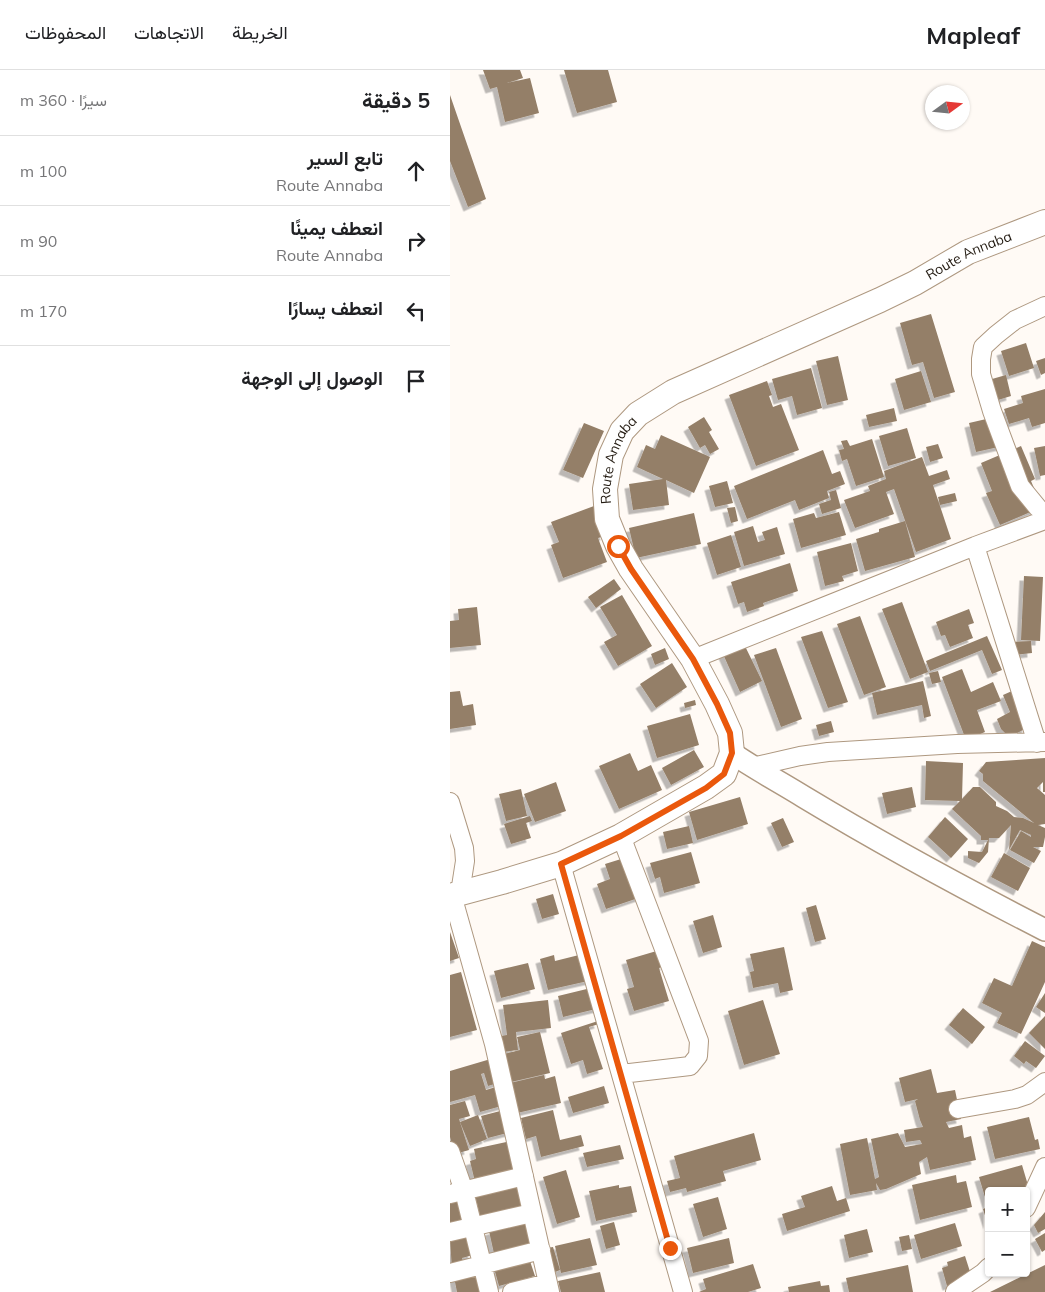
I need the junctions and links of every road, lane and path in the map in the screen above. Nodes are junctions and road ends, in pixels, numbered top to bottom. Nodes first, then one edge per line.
1 (1045, 222) edge
2 (1045, 306) edge
3 (1040, 514) edge
4 (975, 546) junction
5 (693, 659) junction
6 (1041, 743) edge
7 (732, 753) junction
8 (752, 767) junction
9 (450, 802) edge
10 (621, 836) junction
11 (561, 864) junction
12 (454, 895) edge
13 (1045, 930) edge
14 (620, 1074) junction
15 (1045, 1082) edge
16 (958, 1109) dead end
17 (450, 1151) edge
18 (1045, 1167) edge
19 (524, 1176) junction
20 (457, 1192) edge
21 (1030, 1199) edge
22 (532, 1212) junction
23 (473, 1226) junction
24 (450, 1232) edge
25 (541, 1250) junction
26 (483, 1266) junction
27 (985, 1271) edge
28 (450, 1273) edge
29 (549, 1287) edge
30 (489, 1292) edge
31 (512, 1292) edge
32 (683, 1292) edge
33 (955, 1292) edge

1 - 5 main road, Route Annaba
2 - 3 street
3 - 4 street
4 - 5 street
4 - 6 street
5 - 7 main road, Route Annaba
6 - 8 street
7 - 8 street
7 - 10 main road
8 - 13 street
9 - 12 street
10 - 11 main road
10 - 14 street
11 - 12 main road
11 - 14 street
12 - 19 street
14 - 32 street
15 - 16 street
17 - 20 street
18 - 21 street
19 - 20 street
19 - 22 street
20 - 23 street
22 - 23 street
22 - 25 street
23 - 24 street
23 - 26 street
25 - 26 street
25 - 29 street
26 - 28 street
26 - 30 street
27 - 33 street
29 - 31 street

